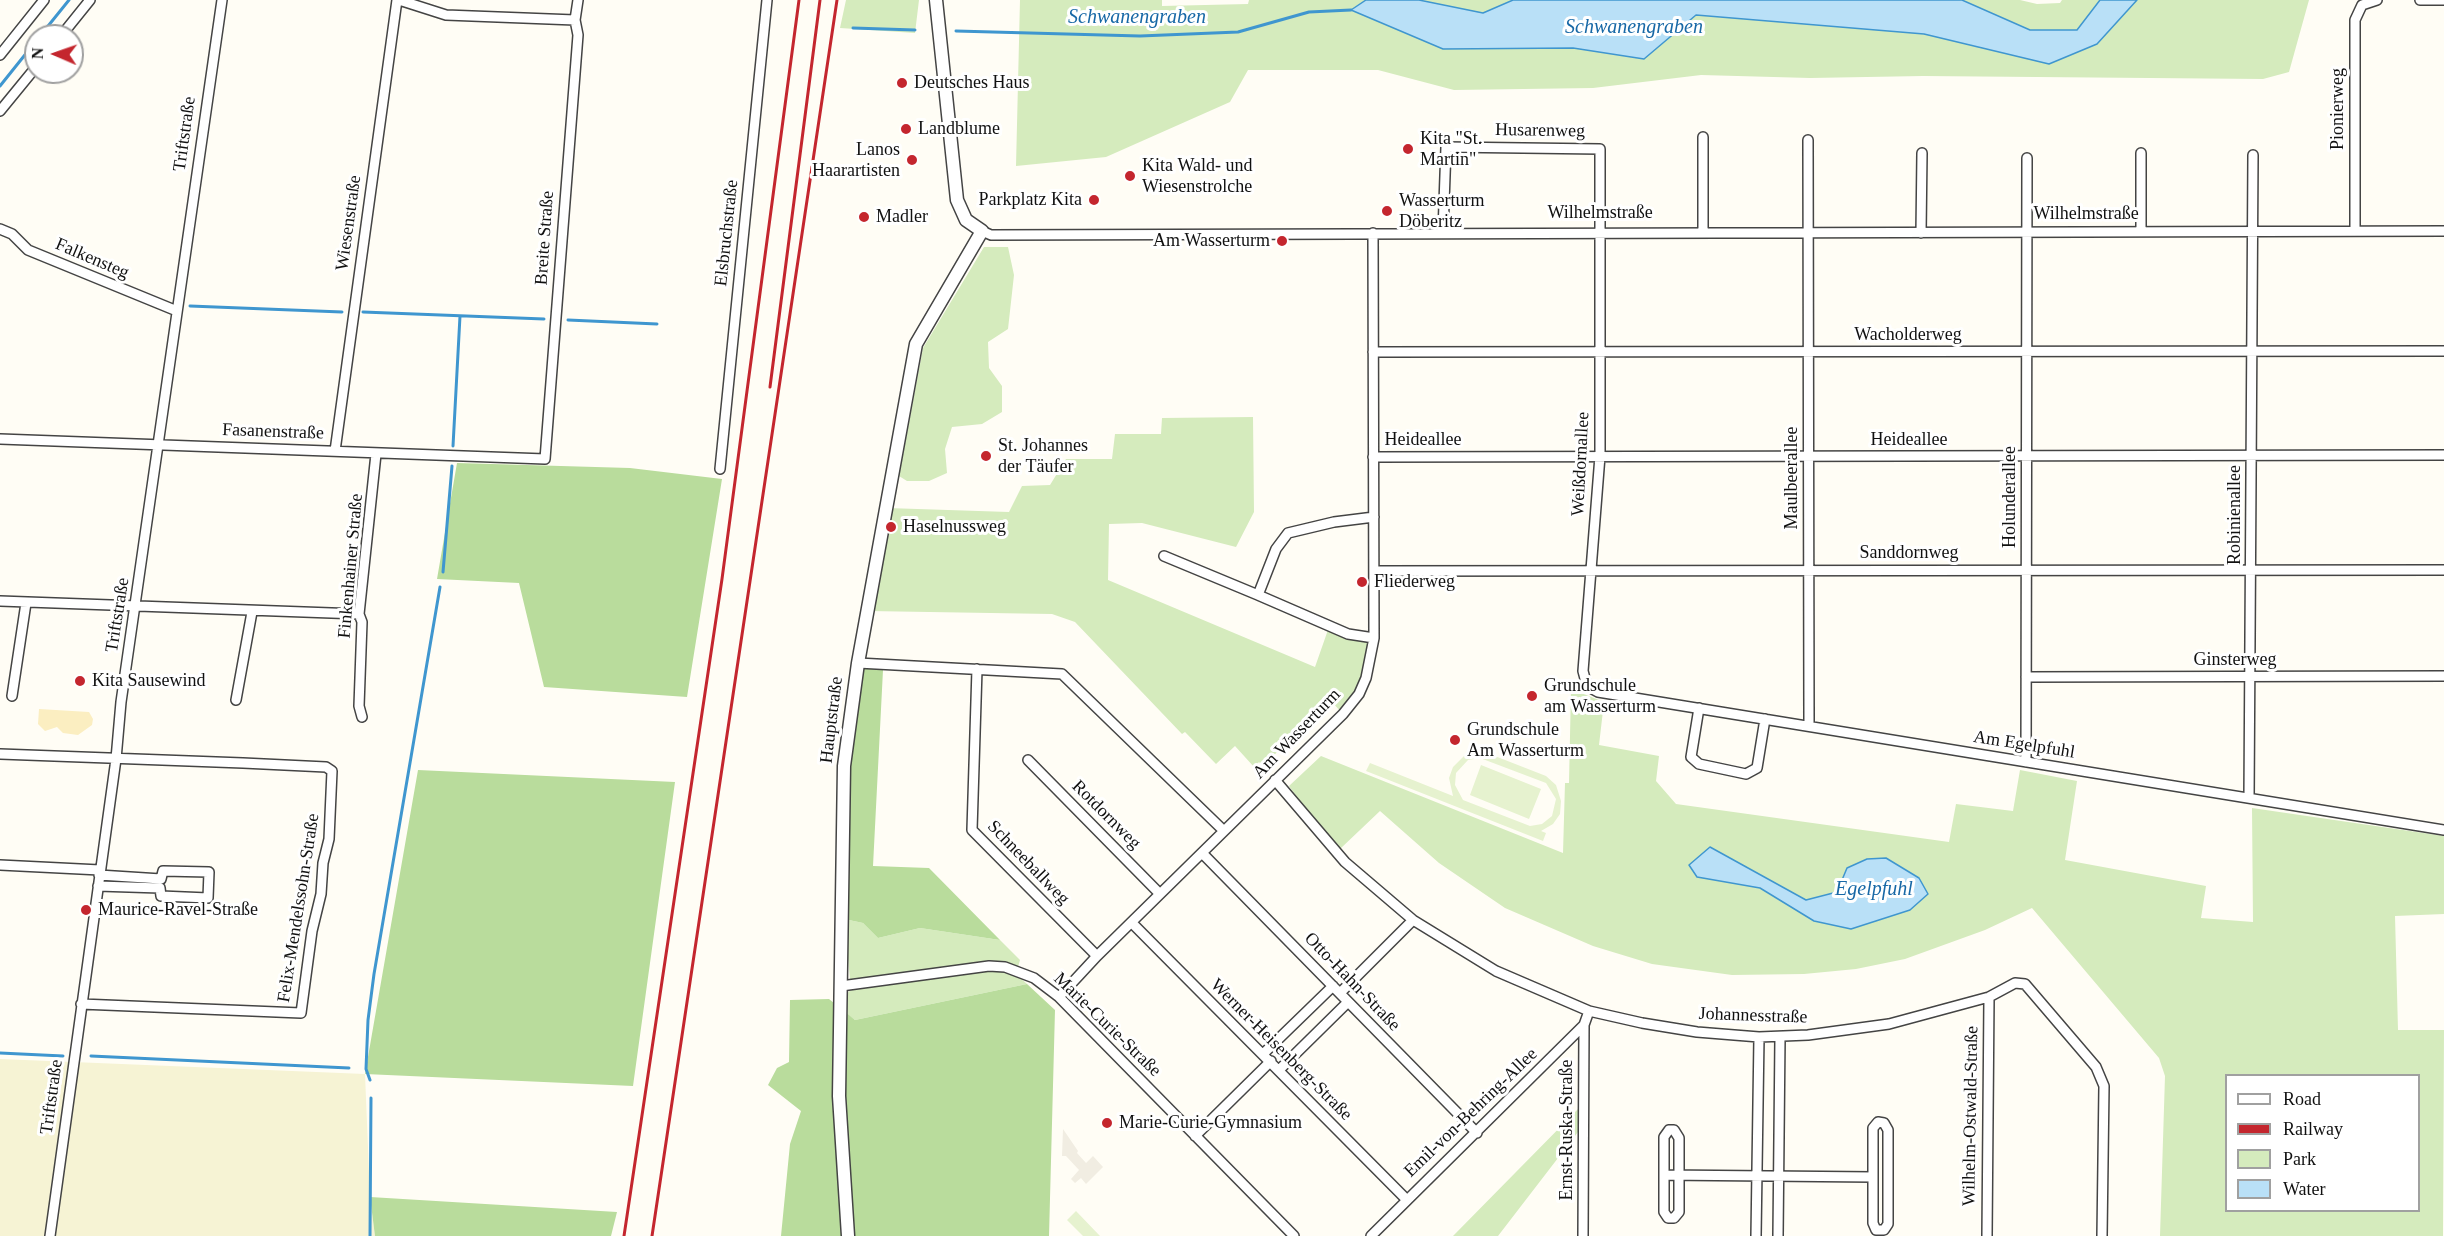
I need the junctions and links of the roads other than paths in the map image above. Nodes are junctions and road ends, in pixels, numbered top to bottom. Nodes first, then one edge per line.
1 (44, 0) edge
2 (90, 0) edge
3 (222, 0) edge
4 (398, 0) edge
5 (578, 0) edge
6 (766, 0) edge
7 (936, 0) edge
8 (2377, 0) edge
9 (2420, 0) edge
10 (2444, 0) edge
11 (575, 20) junction
12 (71, 24) edge
13 (0, 55) edge
14 (24, 82) edge
15 (0, 111) edge
16 (1703, 137) dead end
17 (1808, 140) dead end
18 (1922, 153) dead end
19 (2141, 153) dead end
20 (2253, 155) dead end
21 (2027, 158) dead end
22 (0, 229) edge
23 (982, 231) junction
24 (1600, 231) junction
25 (1808, 231) junction
26 (2355, 231) junction
27 (2444, 231) edge
28 (1443, 232) junction
29 (1703, 232) junction
30 (2027, 232) junction
31 (2141, 232) junction
32 (2252, 232) junction
33 (1372, 233) junction
34 (1921, 233) junction
35 (177, 311) junction
36 (2252, 350) junction
37 (2026, 351) junction
38 (2444, 351) edge
39 (1373, 352) junction
40 (1808, 352) junction
41 (1601, 353) junction
42 (0, 439) edge
43 (160, 445) junction
44 (335, 451) junction
45 (376, 454) junction
46 (2444, 455) edge
47 (1600, 456) junction
48 (2252, 456) junction
49 (1373, 457) junction
50 (1808, 457) junction
51 (2026, 457) junction
52 (545, 459) joint
53 (720, 469) dead end
54 (1374, 517) junction
55 (1164, 556) dead end
56 (2251, 568) junction
57 (1809, 570) junction
58 (2026, 570) junction
59 (2444, 570) edge
60 (1374, 571) junction
61 (1590, 572) junction
62 (1258, 595) junction
63 (0, 601) edge
64 (26, 603) junction
65 (136, 607) junction
66 (252, 612) junction
67 (359, 614) junction
68 (1374, 638) junction
69 (858, 663) junction
70 (977, 669) junction
71 (2251, 676) junction
72 (2444, 676) edge
73 (2026, 677) junction
74 (1598, 692) joint
75 (12, 696) dead end
76 (236, 700) dead end
77 (1699, 708) junction
78 (362, 717) dead end
79 (1765, 719) junction
80 (1809, 725) junction
81 (0, 754) edge
82 (116, 759) junction
83 (1028, 760) dead end
84 (2026, 762) junction
85 (1275, 780) junction
86 (2249, 798) junction
87 (2444, 830) edge
88 (1224, 831) junction
89 (1203, 854) junction
90 (0, 865) edge
91 (100, 873) junction
92 (160, 883) junction
93 (98, 886) junction
94 (1160, 894) junction
95 (1413, 920) junction
96 (1132, 923) junction
97 (1097, 956) junction
98 (841, 986) junction
99 (1336, 990) junction
100 (1059, 997) junction
101 (1989, 997) junction
102 (1348, 1002) junction
103 (81, 1004) junction
104 (1589, 1011) junction
105 (1584, 1025) junction
106 (1759, 1037) junction
107 (1780, 1037) junction
108 (1263, 1054) junction
109 (1271, 1062) junction
110 (1279, 1070) junction
111 (1477, 1132) junction
112 (1195, 1136) junction
113 (1664, 1175) junction
114 (1679, 1175) junction
115 (1757, 1176) junction
116 (1779, 1176) junction
117 (1873, 1177) junction
118 (1407, 1200) junction
119 (50, 1236) edge
120 (848, 1236) edge
121 (1294, 1236) edge
122 (1371, 1236) edge
123 (1583, 1236) edge
124 (1756, 1236) edge
125 (1778, 1236) edge
126 (1986, 1236) edge
127 (2102, 1236) edge

1 - 13 street
2 - 12 street
3 - 35 street, Triftstraße
4 - 11 street
4 - 44 street, Wiesenstraße
5 - 11 street, Breite Straße
6 - 53 street, Elsbruchstraße
7 - 23 street
8 - 26 street, Pionierweg
9 - 10 street
11 - 52 street, Breite Straße
14 - 15 street
16 - 29 street
17 - 25 street, Maulbeerallee
18 - 34 street
19 - 31 street
20 - 32 street, Robinienallee
21 - 30 street, Holunderallee
22 - 35 street, Falkensteg
23 - 33 street, Wilhelmstraße
23 - 69 street, Hauptstraße
24 - 28 street, Wilhelmstraße
24 - 28 street, Husarenweg
24 - 29 street, Wilhelmstraße
24 - 41 street, Weißdornallee
25 - 29 street, Wilhelmstraße
25 - 34 street, Wilhelmstraße
25 - 40 street, Maulbeerallee
26 - 27 street, Wilhelmstraße
26 - 32 street, Wilhelmstraße
28 - 33 street, Wilhelmstraße
30 - 31 street, Wilhelmstraße
30 - 34 street, Wilhelmstraße
30 - 37 street, Holunderallee
31 - 32 street, Wilhelmstraße
32 - 36 street, Robinienallee
33 - 39 street, Am Wasserturm
35 - 43 street, Triftstraße
36 - 37 street, Wacholderweg
36 - 38 street, Wacholderweg
36 - 48 street, Robinienallee
37 - 40 street, Wacholderweg
37 - 51 street, Holunderallee
39 - 41 street, Wacholderweg
39 - 49 street, Am Wasserturm
40 - 41 street, Wacholderweg
40 - 50 street, Maulbeerallee
41 - 47 street, Weißdornallee
42 - 43 street, Fasanenstraße
43 - 44 street, Fasanenstraße
43 - 65 street, Triftstraße
44 - 45 street, Fasanenstraße
45 - 52 street, Fasanenstraße
45 - 67 street, Finkenhainer Straße
46 - 48 street, Heideallee
47 - 49 street, Heideallee
47 - 50 street, Heideallee
47 - 61 street, Weißdornallee
48 - 51 street, Heideallee
48 - 56 street, Robinienallee
49 - 54 street, Am Wasserturm
50 - 51 street, Heideallee
50 - 57 street, Maulbeerallee
51 - 58 street, Holunderallee
54 - 60 street, Am Wasserturm
54 - 62 street
55 - 62 street
56 - 58 street, Sanddornweg
56 - 59 street, Sanddornweg
56 - 71 street, Robinienallee
57 - 58 street, Sanddornweg
57 - 61 street, Sanddornweg
57 - 80 street, Maulbeerallee
58 - 73 street, Holunderallee
60 - 61 street, Sanddornweg
60 - 68 street, Am Wasserturm
61 - 74 street, Weißdornallee
62 - 68 street
63 - 64 street
64 - 65 street
64 - 75 street
65 - 66 street
65 - 82 street, Triftstraße
66 - 67 street
66 - 76 street
67 - 78 street, Finkenhainer Straße
68 - 85 street, Am Wasserturm
69 - 70 street
69 - 98 street, Hauptstraße
70 - 88 street
70 - 97 street, Schneeballweg
71 - 72 street, Ginsterweg
71 - 73 street, Ginsterweg
71 - 86 street, Robinienallee
73 - 84 street, Holunderallee
74 - 77 street, Am Egelpfuhl
77 - 79 street, Am Egelpfuhl
77 - 79 street
79 - 80 street, Am Egelpfuhl
80 - 84 street, Am Egelpfuhl
81 - 82 street
82 - 91 street, Triftstraße
82 - 103 street, Felix-Mendelssohn-Straße
83 - 94 street, Rotdornweg
84 - 86 street, Am Egelpfuhl
85 - 88 street, Am Wasserturm
85 - 95 street, Johannesstraße
86 - 87 street, Am Egelpfuhl
88 - 89 street, Am Wasserturm
89 - 94 street, Am Wasserturm
89 - 99 street, Otto-Hahn-Straße
90 - 91 street
91 - 92 street
91 - 93 street, Triftstraße
92 - 92 street
92 - 93 street
93 - 103 street, Triftstraße
94 - 96 street, Am Wasserturm
95 - 99 street
95 - 104 street, Johannesstraße
96 - 97 street, Am Wasserturm
96 - 108 street, Werner-Heisenberg-Straße
97 - 100 street, Am Wasserturm
98 - 100 street, Marie-Curie-Straße
98 - 120 street, Hauptstraße
99 - 102 street, Otto-Hahn-Straße
99 - 108 street
100 - 112 street, Marie-Curie-Straße
101 - 107 street, Johannesstraße
101 - 126 street, Wilhelm-Ostwald-Straße
101 - 127 street, Johannesstraße
102 - 110 street
102 - 111 street, Otto-Hahn-Straße
103 - 119 street, Triftstraße
104 - 105 street, Emil-von-Behring-Allee
104 - 106 street, Johannesstraße
105 - 111 street, Emil-von-Behring-Allee
105 - 123 street, Ernst-Ruska-Straße
106 - 107 street, Johannesstraße
106 - 115 street
107 - 116 street
108 - 109 street, Werner-Heisenberg-Straße
109 - 110 street, Werner-Heisenberg-Straße
109 - 112 street
110 - 118 street, Werner-Heisenberg-Straße
111 - 118 street, Emil-von-Behring-Allee
112 - 121 street, Marie-Curie-Straße
113 - 114 street
113 - 114 street
113 - 114 street
114 - 115 street
115 - 116 street
115 - 124 street
116 - 117 street
116 - 125 street
117 - 117 street
118 - 122 street, Emil-von-Behring-Allee

